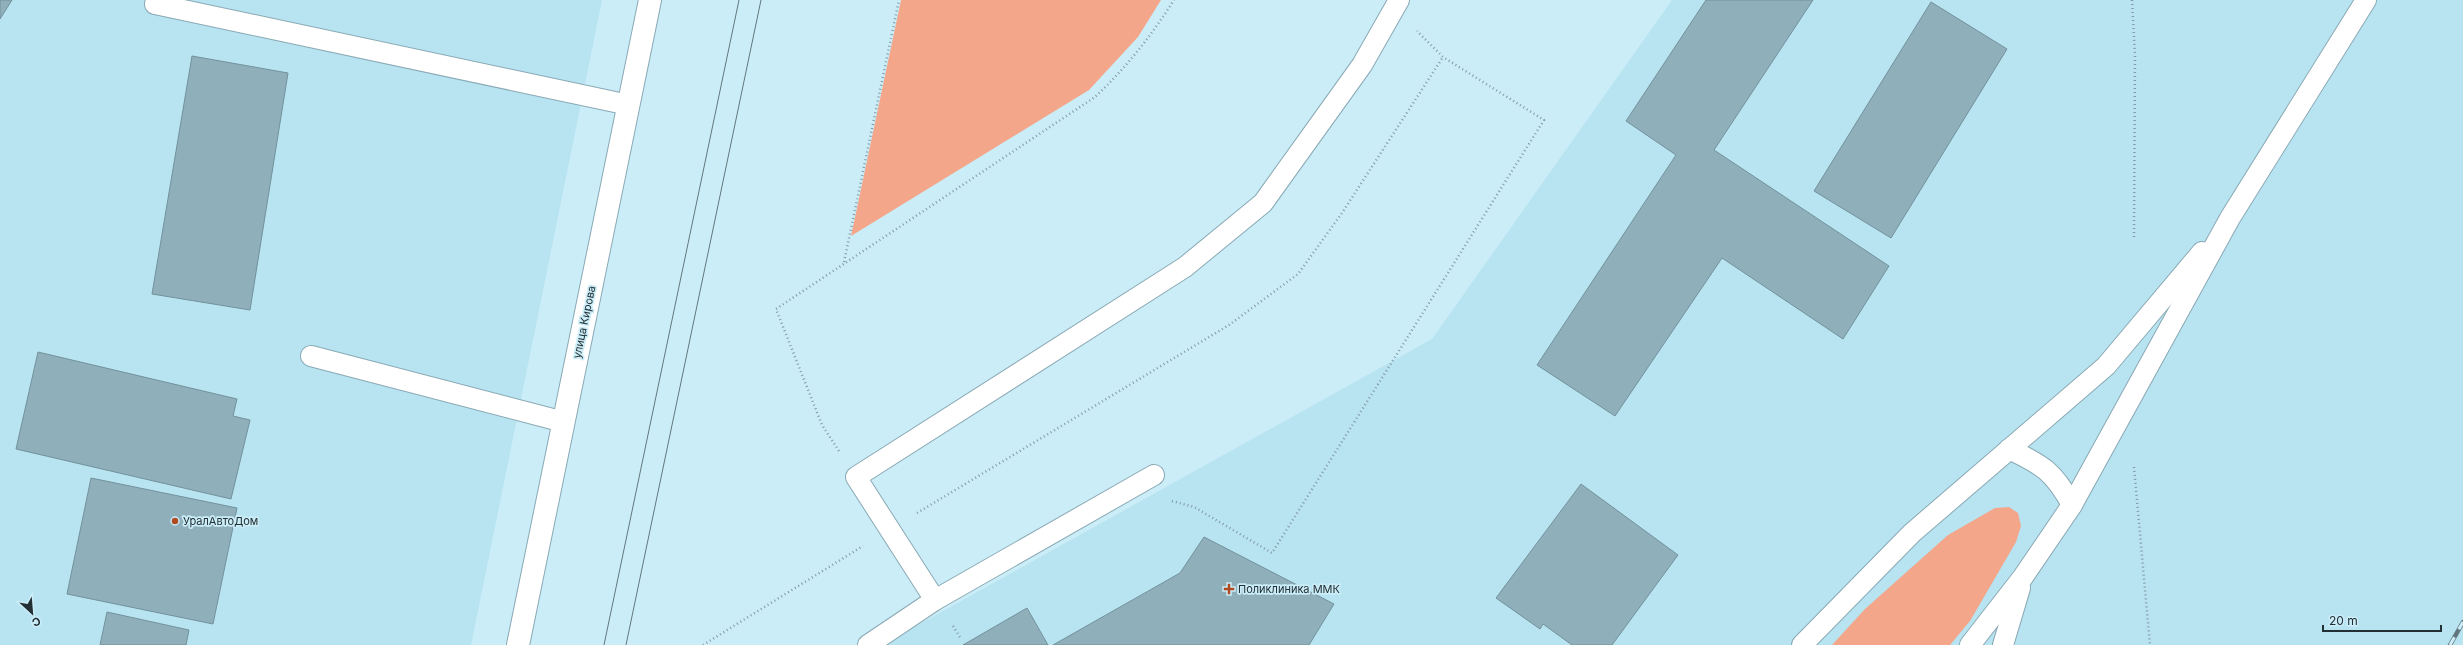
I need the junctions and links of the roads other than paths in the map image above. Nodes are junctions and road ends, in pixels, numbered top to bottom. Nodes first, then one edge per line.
1 (156, 0) edge
2 (650, 0) edge
3 (2366, 0) edge
4 (1396, 5) edge
5 (629, 105) junction
6 (2230, 218) junction
7 (311, 356) dead end
8 (564, 422) junction
9 (2009, 449) junction
10 (1154, 475) dead end
11 (2072, 505) junction
12 (2023, 577) junction
13 (935, 600) junction
14 (518, 645) edge
15 (868, 645) edge
16 (1802, 645) edge
17 (1970, 645) edge
18 (2003, 645) edge

1 - 5 lane
2 - 5 main road, улица Кирова
3 - 6 lane
4 - 13 lane
5 - 8 main road, улица Кирова
6 - 9 lane
6 - 11 lane
7 - 8 lane
8 - 14 main road, улица Кирова
9 - 11 lane
9 - 16 lane
10 - 13 lane
11 - 12 lane
12 - 17 lane
12 - 18 lane
13 - 15 lane

